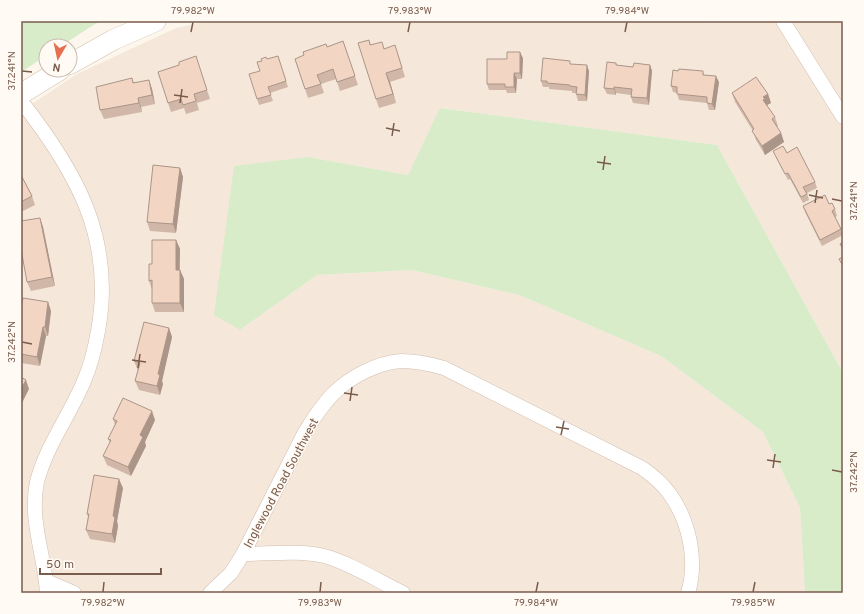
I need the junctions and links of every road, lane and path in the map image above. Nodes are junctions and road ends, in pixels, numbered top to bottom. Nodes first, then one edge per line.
1 (156, 21) edge
2 (783, 21) edge
3 (78, 60) edge
4 (47, 78) edge
5 (21, 94) edge
6 (21, 101) edge
7 (843, 117) edge
8 (244, 554) junction
9 (47, 587) edge
10 (74, 593) edge
11 (210, 593) edge
12 (403, 593) edge
13 (688, 593) edge

1 - 3 main road
2 - 7 street
4 - 5 main road
6 - 9 street
8 - 11 street, Inglewood Road Southwest
8 - 12 street
8 - 13 street, Inglewood Road Southwest
9 - 10 street

